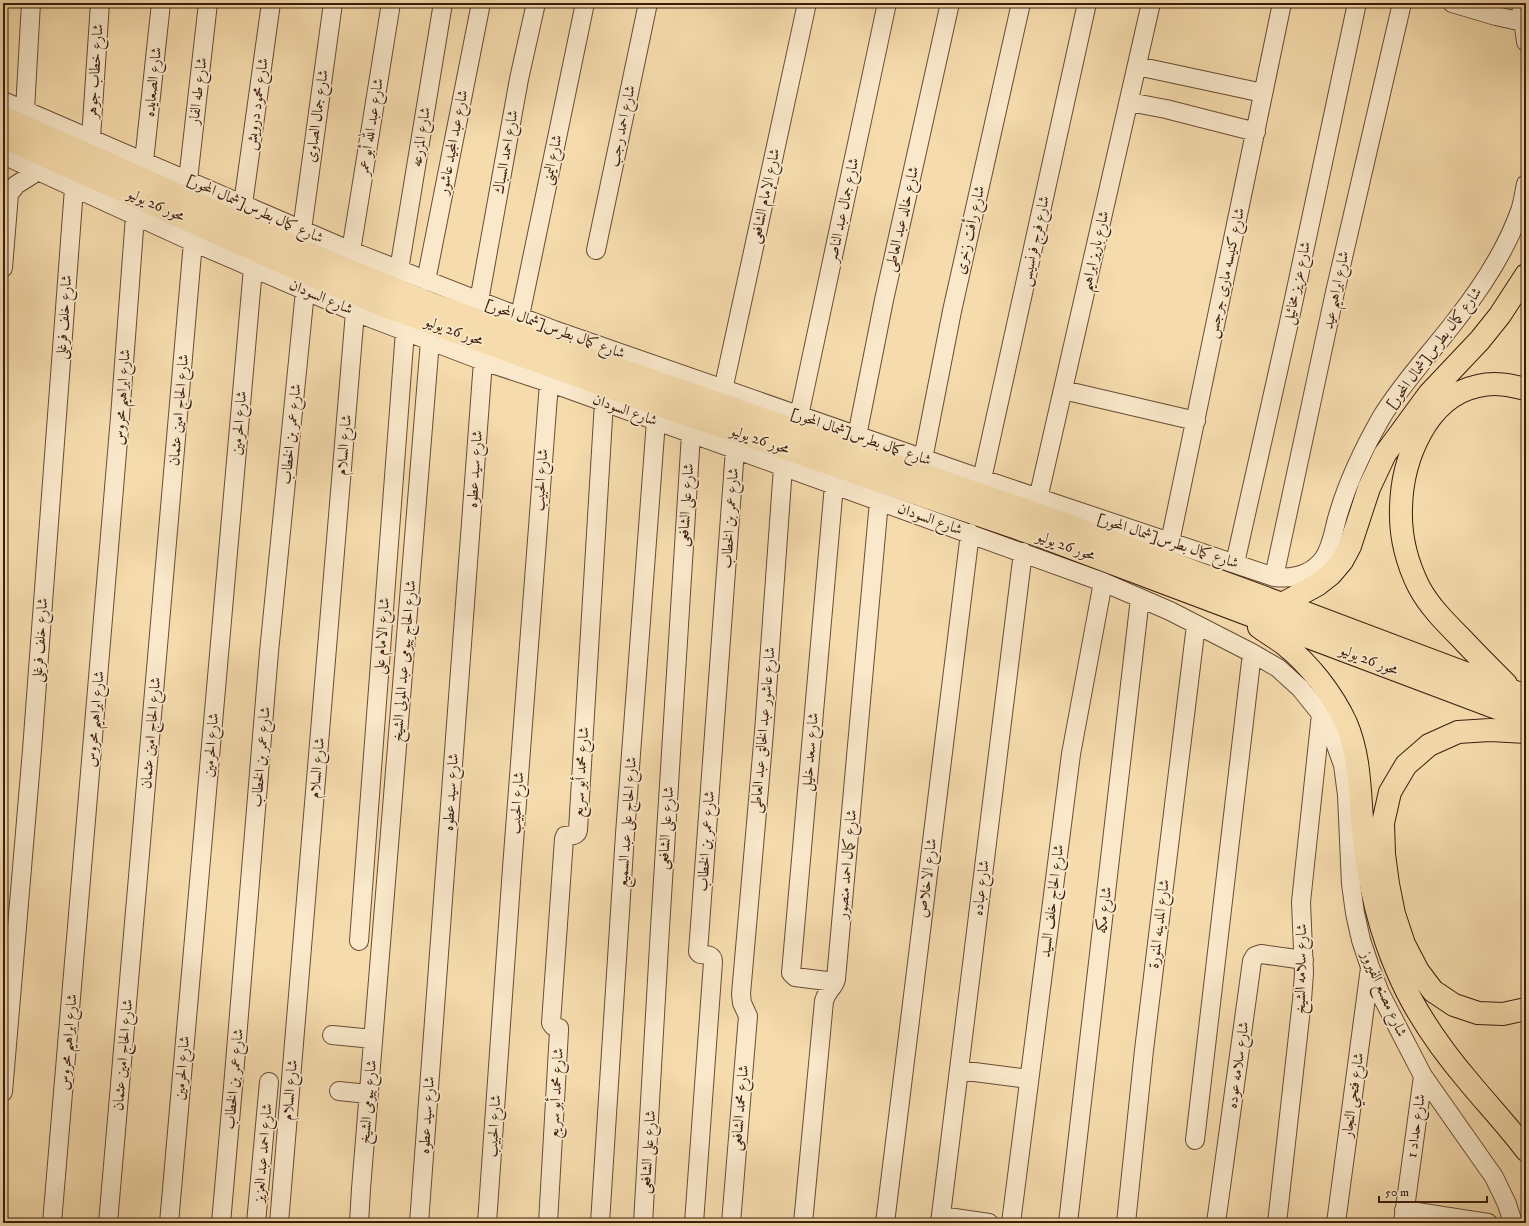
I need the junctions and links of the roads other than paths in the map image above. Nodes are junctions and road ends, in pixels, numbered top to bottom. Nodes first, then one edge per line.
1 (31, 3) edge
2 (100, 3) edge
3 (162, 3) edge
4 (208, 3) edge
5 (271, 3) edge
6 (333, 3) edge
7 (391, 3) edge
8 (443, 3) edge
9 (481, 3) edge
10 (536, 3) edge
11 (585, 3) edge
12 (648, 3) edge
13 (807, 3) edge
14 (887, 3) edge
15 (950, 3) edge
16 (1021, 3) edge
17 (1087, 3) edge
18 (1151, 3) edge
19 (1282, 3) edge
20 (1357, 3) edge
21 (1402, 3) edge
22 (1452, 3) edge
23 (1521, 3) edge
24 (1523, 22) junction
25 (1526, 42) edge
26 (1137, 66) junction
27 (1263, 93) junction
28 (3, 101) edge
29 (1129, 102) junction
30 (25, 110) junction
31 (3, 117) edge
32 (1256, 132) junction
33 (3, 137) edge
34 (91, 138) junction
35 (3, 155) edge
36 (144, 161) junction
37 (38, 171) junction
38 (188, 180) junction
39 (1526, 184) edge
40 (74, 188) junction
41 (243, 204) junction
42 (135, 216) junction
43 (302, 230) junction
44 (194, 242) junction
45 (596, 250) dead end
46 (351, 251) junction
47 (3, 268) edge
48 (253, 268) junction
49 (399, 270) junction
50 (1526, 275) edge
51 (426, 281) junction
52 (305, 291) junction
53 (479, 301) junction
54 (355, 312) junction
55 (520, 316) junction
56 (405, 331) junction
57 (430, 341) junction
58 (483, 361) junction
59 (549, 383) junction
60 (1526, 389) edge
61 (723, 390) junction
62 (1063, 390) junction
63 (604, 402) junction
64 (799, 416) junction
65 (656, 421) junction
66 (1196, 421) junction
67 (691, 434) junction
68 (857, 436) junction
69 (735, 449) junction
70 (923, 459) junction
71 (783, 466) junction
72 (982, 480) junction
73 (834, 485) junction
74 (1038, 498) junction
75 (879, 501) junction
76 (970, 533) junction
77 (1170, 542) junction
78 (1023, 552) junction
79 (1235, 563) junction
80 (1274, 577) junction
81 (1103, 582) junction
82 (1140, 598) junction
83 (1282, 604) junction
84 (1243, 612) junction
85 (1196, 625) junction
86 (1252, 653) junction
87 (1518, 692) edge
88 (1321, 714) junction
89 (1526, 719) edge
90 (1526, 732) edge
91 (359, 941) dead end
92 (1304, 960) junction
93 (1370, 967) junction
94 (378, 982) joint
95 (835, 982) junction
96 (741, 994) joint
97 (1526, 1009) edge
98 (332, 1035) dead end
99 (373, 1040) junction
100 (959, 1070) junction
101 (1423, 1076) junction
102 (1029, 1080) junction
103 (269, 1082) dead end
104 (338, 1091) dead end
105 (3, 1092) edge
106 (368, 1094) junction
107 (1195, 1140) dead end
108 (1526, 1150) edge
109 (1404, 1217) edge
110 (940, 1219) edge
111 (966, 1221) edge
112 (52, 1223) edge
113 (108, 1223) edge
114 (169, 1223) edge
115 (221, 1223) edge
116 (256, 1223) edge
117 (279, 1223) edge
118 (359, 1223) edge
119 (419, 1223) edge
120 (487, 1223) edge
121 (548, 1223) edge
122 (600, 1223) edge
123 (643, 1223) edge
124 (694, 1223) edge
125 (731, 1223) edge
126 (803, 1223) edge
127 (885, 1223) edge
128 (989, 1223) edge
129 (1011, 1223) edge
130 (1068, 1223) edge
131 (1126, 1223) edge
132 (1216, 1223) edge
133 (1277, 1223) edge
134 (1336, 1223) edge
135 (1488, 1223) edge
136 (1513, 1223) edge

1 - 30 street
2 - 34 street, شارع خطاب جوهر
3 - 36 street, شارع الصعايده
4 - 38 street, شارع طه الفار
5 - 41 street, شارع محمود درويش
6 - 43 street, شارع جمال الصاوى
7 - 46 street, شارع عبد الله أبو عمر
8 - 49 street, شارع المزرعه
9 - 51 street, شارع عبد المجيد عاشور
10 - 53 street, شارع احمد السباك
11 - 55 street, شارع اليمنى
12 - 45 street, شارع احمد رجب
13 - 61 street, شارع الإمام الشافعى
14 - 64 street, شارع جمال عبد الناصر
15 - 68 street, شارع خالد عبد العاطى
16 - 70 street, شارع رأفت زخرى
17 - 72 street, شارع فرج فرنسيس
18 - 26 street, شارع باريز ابراهيم
19 - 27 street, شارع كنيسه مارى جرجس
20 - 79 street, شارع عزيز مخائيل
21 - 80 street, شارع ابراهيم عيد
22 - 24 street
23 - 24 street
24 - 25 street
26 - 27 street
26 - 29 street, شارع باريز ابراهيم
27 - 32 street, شارع كنيسه مارى جرجس
28 - 30 street, شارع كمال بطرس[شمال المحور]
29 - 32 street
29 - 62 street, شارع باريز ابراهيم
30 - 34 street, شارع كمال بطرس[شمال المحور]
31 - 83 highway, محور 26 يوليو
32 - 66 street, شارع كنيسه مارى جرجس
33 - 84 highway, محور 26 يوليو
34 - 36 street, شارع كمال بطرس[شمال المحور]
35 - 37 street, شارع السودان
36 - 38 street, شارع كمال بطرس[شمال المحور]
37 - 40 street, شارع السودان
37 - 47 street
38 - 41 street, شارع كمال بطرس[شمال المحور]
39 - 80 street, شارع كمال بطرس[شمال المحور]
40 - 42 street, شارع السودان
40 - 105 street, شارع خلف فرغلى
41 - 43 street, شارع كمال بطرس[شمال المحور]
42 - 44 street, شارع السودان
42 - 112 street, شارع ابراهيم محروس
43 - 46 street, شارع كمال بطرس[شمال المحور]
44 - 48 street, شارع السودان
44 - 113 street, شارع الحاج امين عثمان
46 - 49 street, شارع كمال بطرس[شمال المحور]
48 - 52 street, شارع السودان
48 - 114 street, شارع الحرمين
49 - 51 street, شارع كمال بطرس[شمال المحور]
50 - 83 highway
51 - 53 street, شارع كمال بطرس[شمال المحور]
52 - 54 street, شارع السودان
52 - 115 street, شارع عمر بن الخطاب
53 - 55 street, شارع كمال بطرس[شمال المحور]
54 - 56 street, شارع السودان
54 - 117 street, شارع السلام
55 - 61 street, شارع كمال بطرس[شمال المحور]
56 - 57 street, شارع السودان
56 - 91 street, شارع الامام على
57 - 58 street, شارع السودان
57 - 94 street, شارع الحاج بيومى عبد المولى الشيخ
58 - 59 street, شارع السودان
58 - 119 street, شارع سيد عطوه
59 - 63 street, شارع السودان
59 - 120 street, شارع الحبيب
60 - 87 highway
61 - 64 street, شارع كمال بطرس[شمال المحور]
62 - 66 street
62 - 74 street, شارع باريز ابراهيم
63 - 65 street, شارع السودان
63 - 121 street, شارع محمد أبو سريع
64 - 68 street, شارع كمال بطرس[شمال المحور]
65 - 67 street, شارع السودان
65 - 122 street, شارع الحاج على عبد السميع
66 - 77 street, شارع كنيسه مارى جرجس
67 - 69 street, شارع السودان
67 - 123 street, شارع على الشافعى
68 - 70 street, شارع كمال بطرس[شمال المحور]
69 - 71 street, شارع السودان
69 - 124 street, شارع عمر بن الخطاب
70 - 72 street, شارع كمال بطرس[شمال المحور]
71 - 73 street, شارع السودان
71 - 96 street, شارع عاشور عبد الخالق عبد العاطى
72 - 74 street, شارع كمال بطرس[شمال المحور]
73 - 75 street, شارع السودان
73 - 95 street, شارع سعد خليل
74 - 77 street, شارع كمال بطرس[شمال المحور]
75 - 76 street, شارع السودان
75 - 95 street, شارع كمال احمد منصور
76 - 78 street, شارع السودان
76 - 127 street, شارع الاخلاص
77 - 79 street, شارع كمال بطرس[شمال المحور]
78 - 81 street, شارع السودان
78 - 100 street, شارع عباده
79 - 80 street, شارع كمال بطرس[شمال المحور]
81 - 82 street, شارع السودان
81 - 102 street, شارع الحاج خلف السيد
82 - 85 street, شارع السودان
82 - 130 street, شارع مكه
83 - 87 highway, محور 26 يوليو
84 - 89 highway, محور 26 يوليو
84 - 108 highway
85 - 86 street, شارع السودان
85 - 131 street, شارع المدينه المنورة
86 - 88 street, شارع مصنع الفيروز
86 - 107 street
88 - 92 street, شارع سلامه الشيخ
88 - 93 street, شارع مصنع الفيروز
90 - 97 highway
92 - 132 street, شارع سلامه عوده
92 - 133 street, شارع سلامه الشيخ
93 - 101 street, شارع مصنع الفيروز
93 - 134 street, شارع فتحي النجار
94 - 99 street, شارع بيومى الشيخ
95 - 126 street, شارع كمال احمد منصور
96 - 125 street, شارع محمد الشافعى
98 - 99 street
99 - 106 street, شارع بيومى الشيخ
100 - 102 street
100 - 110 street, شارع عباده
101 - 109 street, شارع حداد 1
101 - 136 street, شارع مصنع الفيروز
102 - 129 street, شارع الحاج خلف السيد
103 - 116 street, شارع احمد عبد العزيز
104 - 106 street
106 - 118 street, شارع بيومى الشيخ
109 - 135 street
110 - 111 street
111 - 128 street

